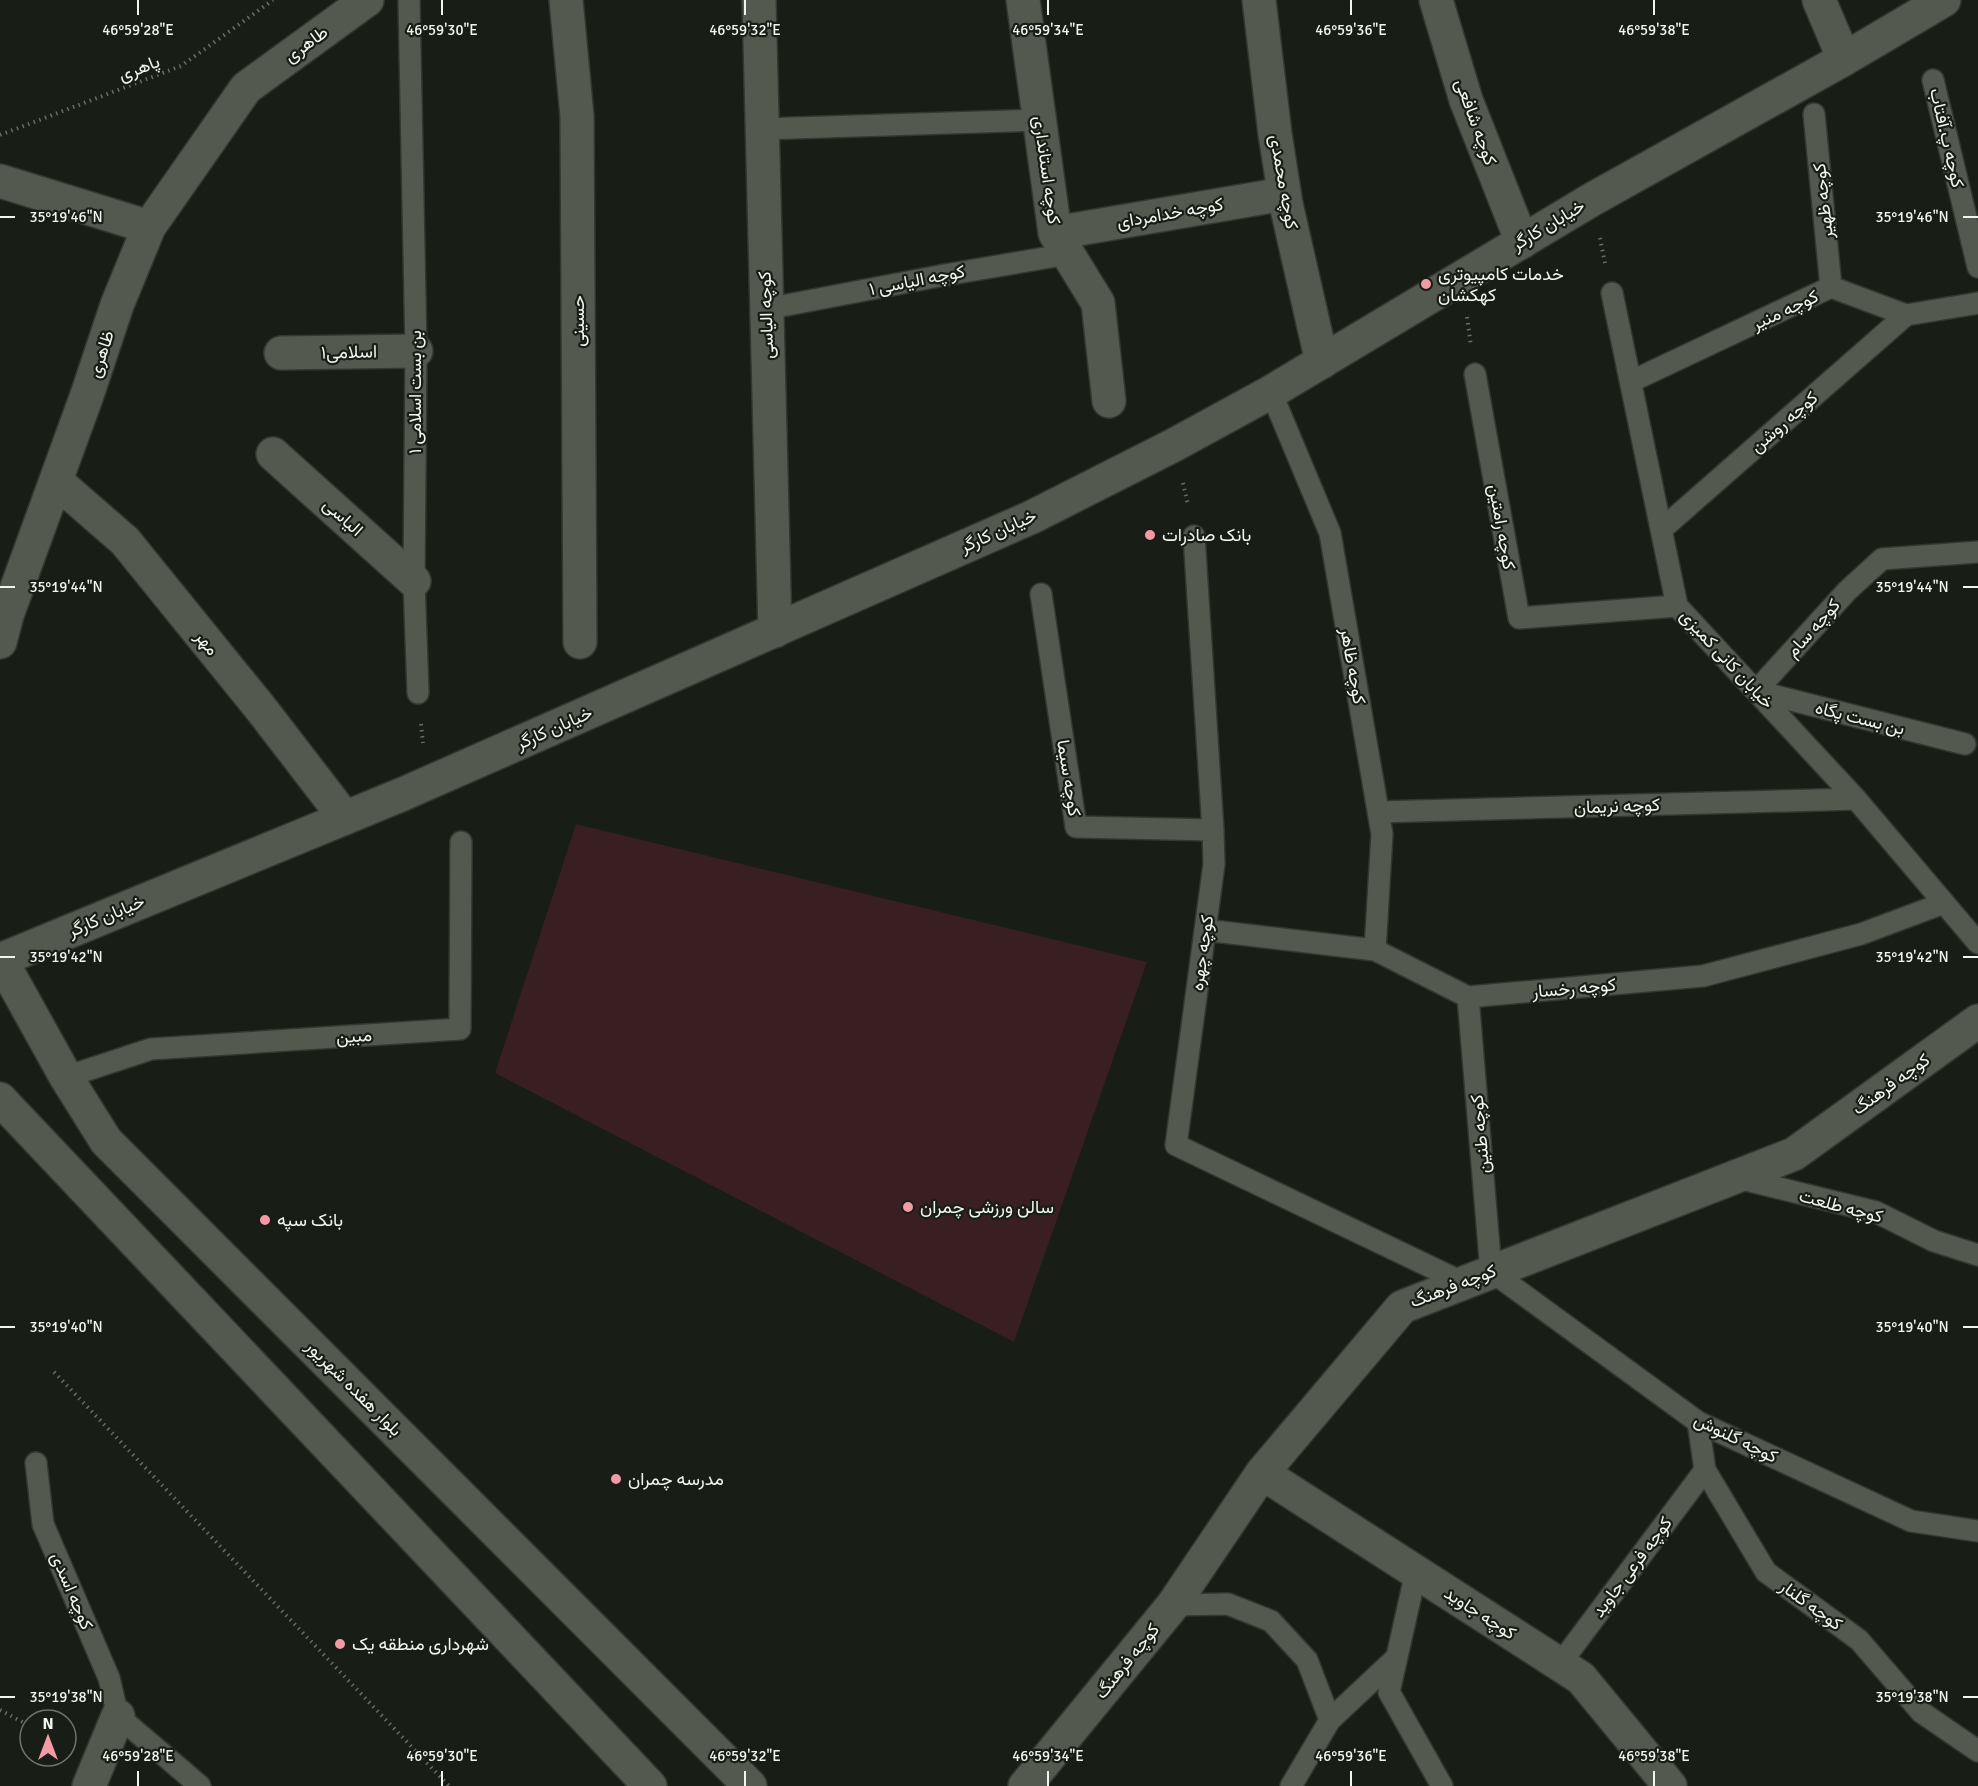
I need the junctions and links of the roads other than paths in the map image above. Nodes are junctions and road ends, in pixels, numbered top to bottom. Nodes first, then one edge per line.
1 (367, 0) edge
2 (409, 0) edge
3 (566, 0) edge
4 (759, 0) edge
5 (1023, 0) edge
6 (1259, 0) edge
7 (1436, 0) edge
8 (1819, 0) edge
9 (1944, 0) edge
10 (1844, 59) junction
11 (1933, 80) dead end
12 (246, 88) joint
13 (1814, 114) dead end
14 (1040, 120) junction
15 (762, 129) junction
16 (0, 181) edge
17 (1284, 194) junction
18 (1971, 212) edge
19 (149, 227) junction
20 (1522, 242) junction
21 (1061, 243) junction
22 (1978, 267) edge
23 (1831, 288) junction
24 (1612, 293) road end
25 (1978, 303) edge
26 (766, 309) junction
27 (1906, 315) junction
28 (416, 351) junction
29 (281, 353) dead end
30 (1322, 362) junction
31 (1475, 374) road end
32 (1632, 381) junction
33 (1271, 392) junction
34 (1109, 401) dead end
35 (273, 454) dead end
36 (56, 481) junction
37 (1662, 529) junction
38 (1194, 536) road end
39 (1978, 552) edge
40 (414, 580) junction
41 (1041, 594) dead end
42 (1677, 606) junction
43 (775, 630) junction
44 (0, 642) edge
45 (580, 642) dead end
46 (1756, 691) junction
47 (418, 693) road end
48 (1965, 744) dead end
49 (1856, 799) junction
50 (1378, 812) junction
51 (345, 818) junction
52 (1213, 830) junction
53 (461, 842) dead end
54 (1944, 903) junction
55 (1205, 930) junction
56 (1978, 943) edge
57 (1375, 950) junction
58 (0, 959) edge
59 (1468, 998) junction
60 (1978, 1021) edge
61 (66, 1077) junction
62 (0, 1099) edge
63 (1734, 1177) junction
64 (1978, 1255) edge
65 (1478, 1277) junction
66 (1698, 1422) junction
67 (36, 1463) dead end
68 (1705, 1470) junction
69 (1262, 1473) junction
70 (1978, 1531) edge
71 (1416, 1572) junction
72 (1173, 1605) junction
73 (1396, 1658) junction
74 (1560, 1664) junction
75 (118, 1716) junction
76 (1330, 1720) junction
77 (1978, 1750) edge
78 (94, 1782) edge
79 (200, 1786) edge
80 (650, 1786) edge
81 (750, 1786) edge
82 (1025, 1786) edge
83 (1291, 1786) edge
84 (1442, 1786) edge
85 (1670, 1786) edge

1 - 12 street, طاهری
2 - 28 lane, بن بست اسلامی ۱
3 - 45 street, حسینی
4 - 15 street, کوچه الیاسی
5 - 14 street, کوچه استانداری
6 - 17 street, کوچه محمدی
7 - 20 street, کوچه شافعی
8 - 10 street
9 - 10 street, خیابان کارگر
10 - 20 street, خیابان کارگر
11 - 18 lane, کوچه پ.آفتاب
12 - 19 street, ظاهری
13 - 23 lane, کوچه ظهیر
14 - 15 lane
14 - 21 street, کوچه استانداری
15 - 26 street, کوچه الیاسی
16 - 19 street
17 - 21 street, کوچه خدامردای
17 - 30 street, کوچه محمدی
18 - 22 lane, کوچه پ.آفتاب
19 - 36 street, ظاهری
20 - 30 street, خیابان کارگر
21 - 26 lane, کوچه الیاسی ۱
21 - 34 street, کوچه استانداری
23 - 27 lane, کوچه منیر
23 - 32 lane, کوچه منیر
24 - 32 lane, خیابان کانی کمیزی
25 - 27 lane, کوچه منیر
26 - 43 street, کوچه الیاسی
27 - 37 lane, کوچه روشن
28 - 29 street, اسلامی۱
28 - 40 lane, بن بست اسلامی ۱
30 - 33 street, خیابان کارگر
31 - 42 lane, کوچه رامتین
32 - 37 lane, خیابان کانی کمیزی
33 - 43 street, خیابان کارگر
33 - 50 lane, کوچه ظاهر
35 - 40 street, الیاسی
36 - 44 street, ظاهری
36 - 51 street, مهر
37 - 42 lane, خیابان کانی کمیزی
38 - 52 lane, کوچه چهره
39 - 46 lane, کوچه سام
40 - 47 lane, بن بست اسلامی ۱
41 - 52 lane, کوچه سیما
42 - 46 lane, خیابان کانی کمیزی
43 - 51 street, خیابان کارگر
46 - 48 lane, بن بست پگاه
46 - 49 lane, خیابان کانی کمیزی
49 - 50 lane, کوچه نریمان
49 - 54 lane, خیابان کانی کمیزی
50 - 57 lane, کوچه ظاهر
51 - 58 street, خیابان کارگر
52 - 55 lane, کوچه چهره
53 - 61 lane, مبین
54 - 56 lane, خیابان کانی کمیزی
54 - 59 lane, کوچه رخسار
55 - 57 lane
55 - 65 lane, کوچه چهره
57 - 59 lane
58 - 61 street, بلوار هفده شهریور
59 - 65 lane, کوچه طنین
60 - 63 street, کوچه فرهنگ
61 - 81 street, بلوار هفده شهریور
62 - 80 street
63 - 64 lane, کوچه طلعت
63 - 65 street, کوچه فرهنگ
65 - 66 lane, کوچه گلنوش
65 - 69 street, کوچه فرهنگ
66 - 68 lane, کوچه گلنار
66 - 70 lane, کوچه گلنوش
67 - 75 lane, کوچه اسدی
68 - 74 lane, کوچه فرعی جاوید
68 - 77 lane, کوچه گلنار
69 - 71 street, کوچه جاوید
69 - 72 street, کوچه فرهنگ
71 - 73 lane
71 - 74 street, کوچه جاوید
72 - 76 lane
72 - 82 street, کوچه فرهنگ
73 - 76 lane
73 - 84 lane
74 - 85 street, کوچه جاوید
75 - 78 street
75 - 79 lane
76 - 83 lane

